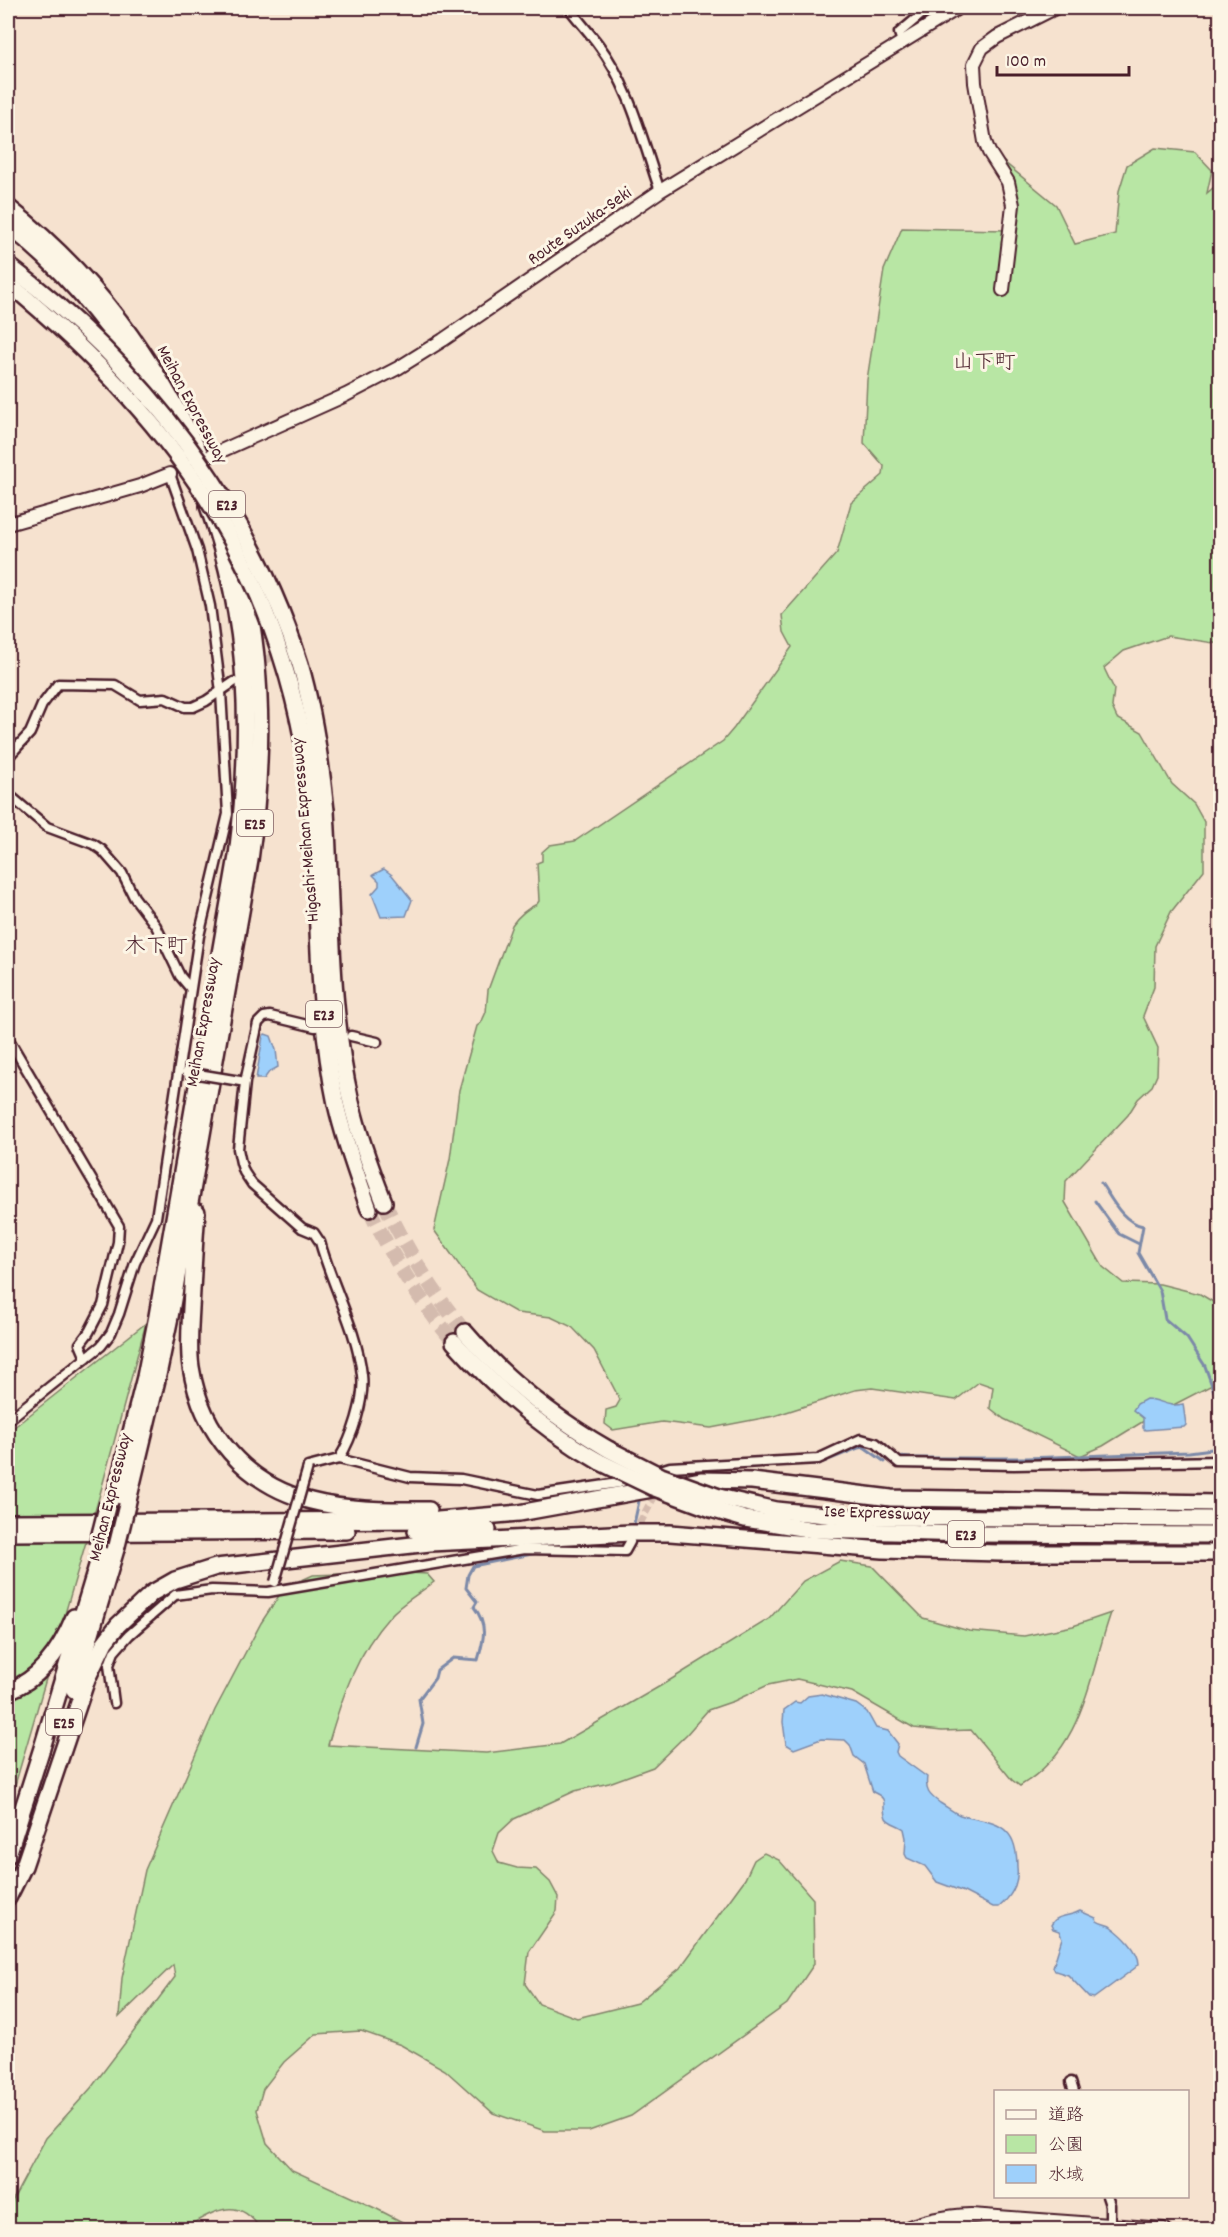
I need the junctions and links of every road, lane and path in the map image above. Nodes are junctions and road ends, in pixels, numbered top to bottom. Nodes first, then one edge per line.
1 (569, 8) edge
2 (929, 8) edge
3 (958, 8) edge
4 (1055, 8) edge
5 (902, 42) junction
6 (660, 191) junction
7 (8, 207) edge
8 (8, 225) edge
9 (8, 265) edge
10 (8, 283) edge
11 (1003, 290) dead end
12 (213, 455) dead end
13 (170, 474) joint
14 (8, 524) edge
15 (234, 682) dead end
16 (220, 692) junction
17 (8, 757) edge
18 (8, 794) edge
19 (319, 812) junction
20 (190, 988) junction
21 (315, 1027) dead end
22 (351, 1036) dead end
23 (8, 1038) edge
24 (377, 1042) dead end
25 (182, 1071) junction
26 (242, 1081) junction
27 (202, 1129) junction
28 (384, 1202) tunnel mouth
29 (369, 1209) tunnel mouth
30 (459, 1337) tunnel mouth
31 (86, 1358) junction
32 (8, 1420) edge
33 (339, 1459) junction
34 (1221, 1461) edge
35 (717, 1503) junction
36 (1221, 1503) edge
37 (116, 1504) junction
38 (569, 1505) junction
39 (1221, 1519) edge
40 (8, 1522) edge
41 (8, 1533) edge
42 (605, 1533) junction
43 (1221, 1535) edge
44 (630, 1542) tunnel mouth
45 (105, 1546) junction
46 (1221, 1552) edge
47 (275, 1582) dead end
48 (8, 1691) edge
49 (114, 1703) dead end
50 (8, 1855) edge
51 (8, 1898) edge
52 (1071, 2082) dead end
53 (1074, 2090) edge
54 (1108, 2198) edge
55 (1026, 2224) edge
56 (1110, 2226) junction
57 (905, 2229) edge
58 (1164, 2229) edge

1 - 6 street
2 - 5 street
3 - 5 main road, Route Suzuka-Seki
4 - 11 main road
5 - 6 main road, Route Suzuka-Seki
6 - 12 main road, Route Suzuka-Seki
7 - 27 highway, Meihan Expressway / E25
8 - 37 highway, Meihan Expressway / E25
9 - 19 highway, Higashi-Meihan Expressway / E23, bridge
10 - 19 highway, Higashi-Meihan Expressway / E23, bridge
13 - 14 main road
13 - 16 street
15 - 16 street
16 - 17 street
16 - 20 street
18 - 20 street
19 - 28 highway, Higashi-Meihan Expressway / E23
19 - 29 highway, Higashi-Meihan Expressway / E23
20 - 25 street
21 - 26 street
22 - 24 street
23 - 31 street
25 - 26 street, bridge
25 - 31 street
26 - 33 street
27 - 37 highway, Meihan Expressway / E25
27 - 38 highway
30 - 35 highway, E23, bridge
31 - 32 street
33 - 34 street
33 - 47 street, bridge
35 - 39 highway, Ise Expressway / E23
35 - 43 highway, Ise Expressway / E23
36 - 38 highway
37 - 45 highway, Meihan Expressway / E25
38 - 40 highway
41 - 42 highway
42 - 46 highway
42 - 51 highway
44 - 49 street
45 - 48 highway
45 - 50 highway, Meihan Expressway / E25
45 - 51 highway, Meihan Expressway / E25
52 - 53 street
54 - 56 street
55 - 56 main road
55 - 57 main road
56 - 58 main road

